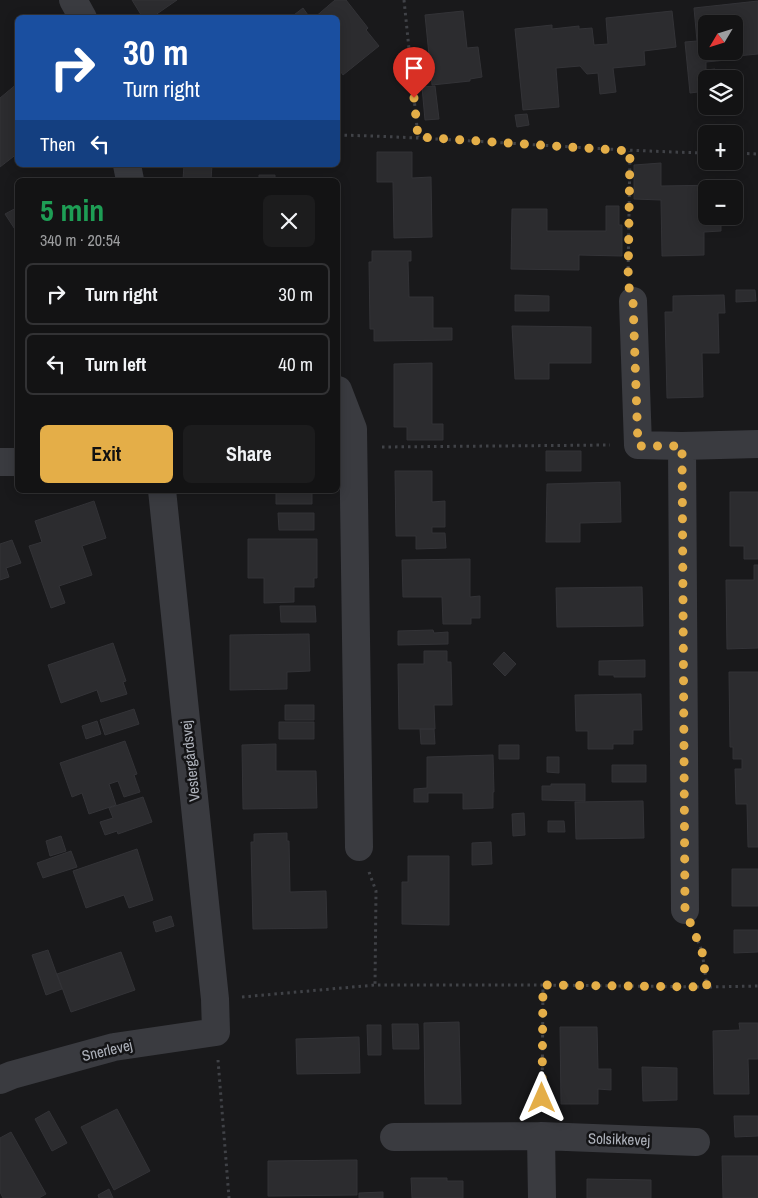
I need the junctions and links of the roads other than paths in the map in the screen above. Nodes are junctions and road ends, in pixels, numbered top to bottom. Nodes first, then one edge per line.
1 (73, 0) edge
2 (81, 15) edge
3 (633, 301) road end
4 (340, 395) edge
5 (758, 444) edge
6 (682, 446) junction
7 (0, 462) edge
8 (15, 462) edge
9 (162, 493) edge
10 (359, 847) road end
11 (685, 910) road end
12 (216, 1032) joint
13 (0, 1080) edge
14 (541, 1136) junction
15 (394, 1137) dead end
16 (696, 1142) dead end
17 (542, 1198) edge

1 - 2 street
3 - 6 street
4 - 10 street
5 - 6 street
6 - 11 street
7 - 8 street
9 - 12 street, Vestergårdsvej
12 - 13 street, Snerlevej
14 - 15 street, Solsikkevej
14 - 16 street, Solsikkevej
14 - 17 street

